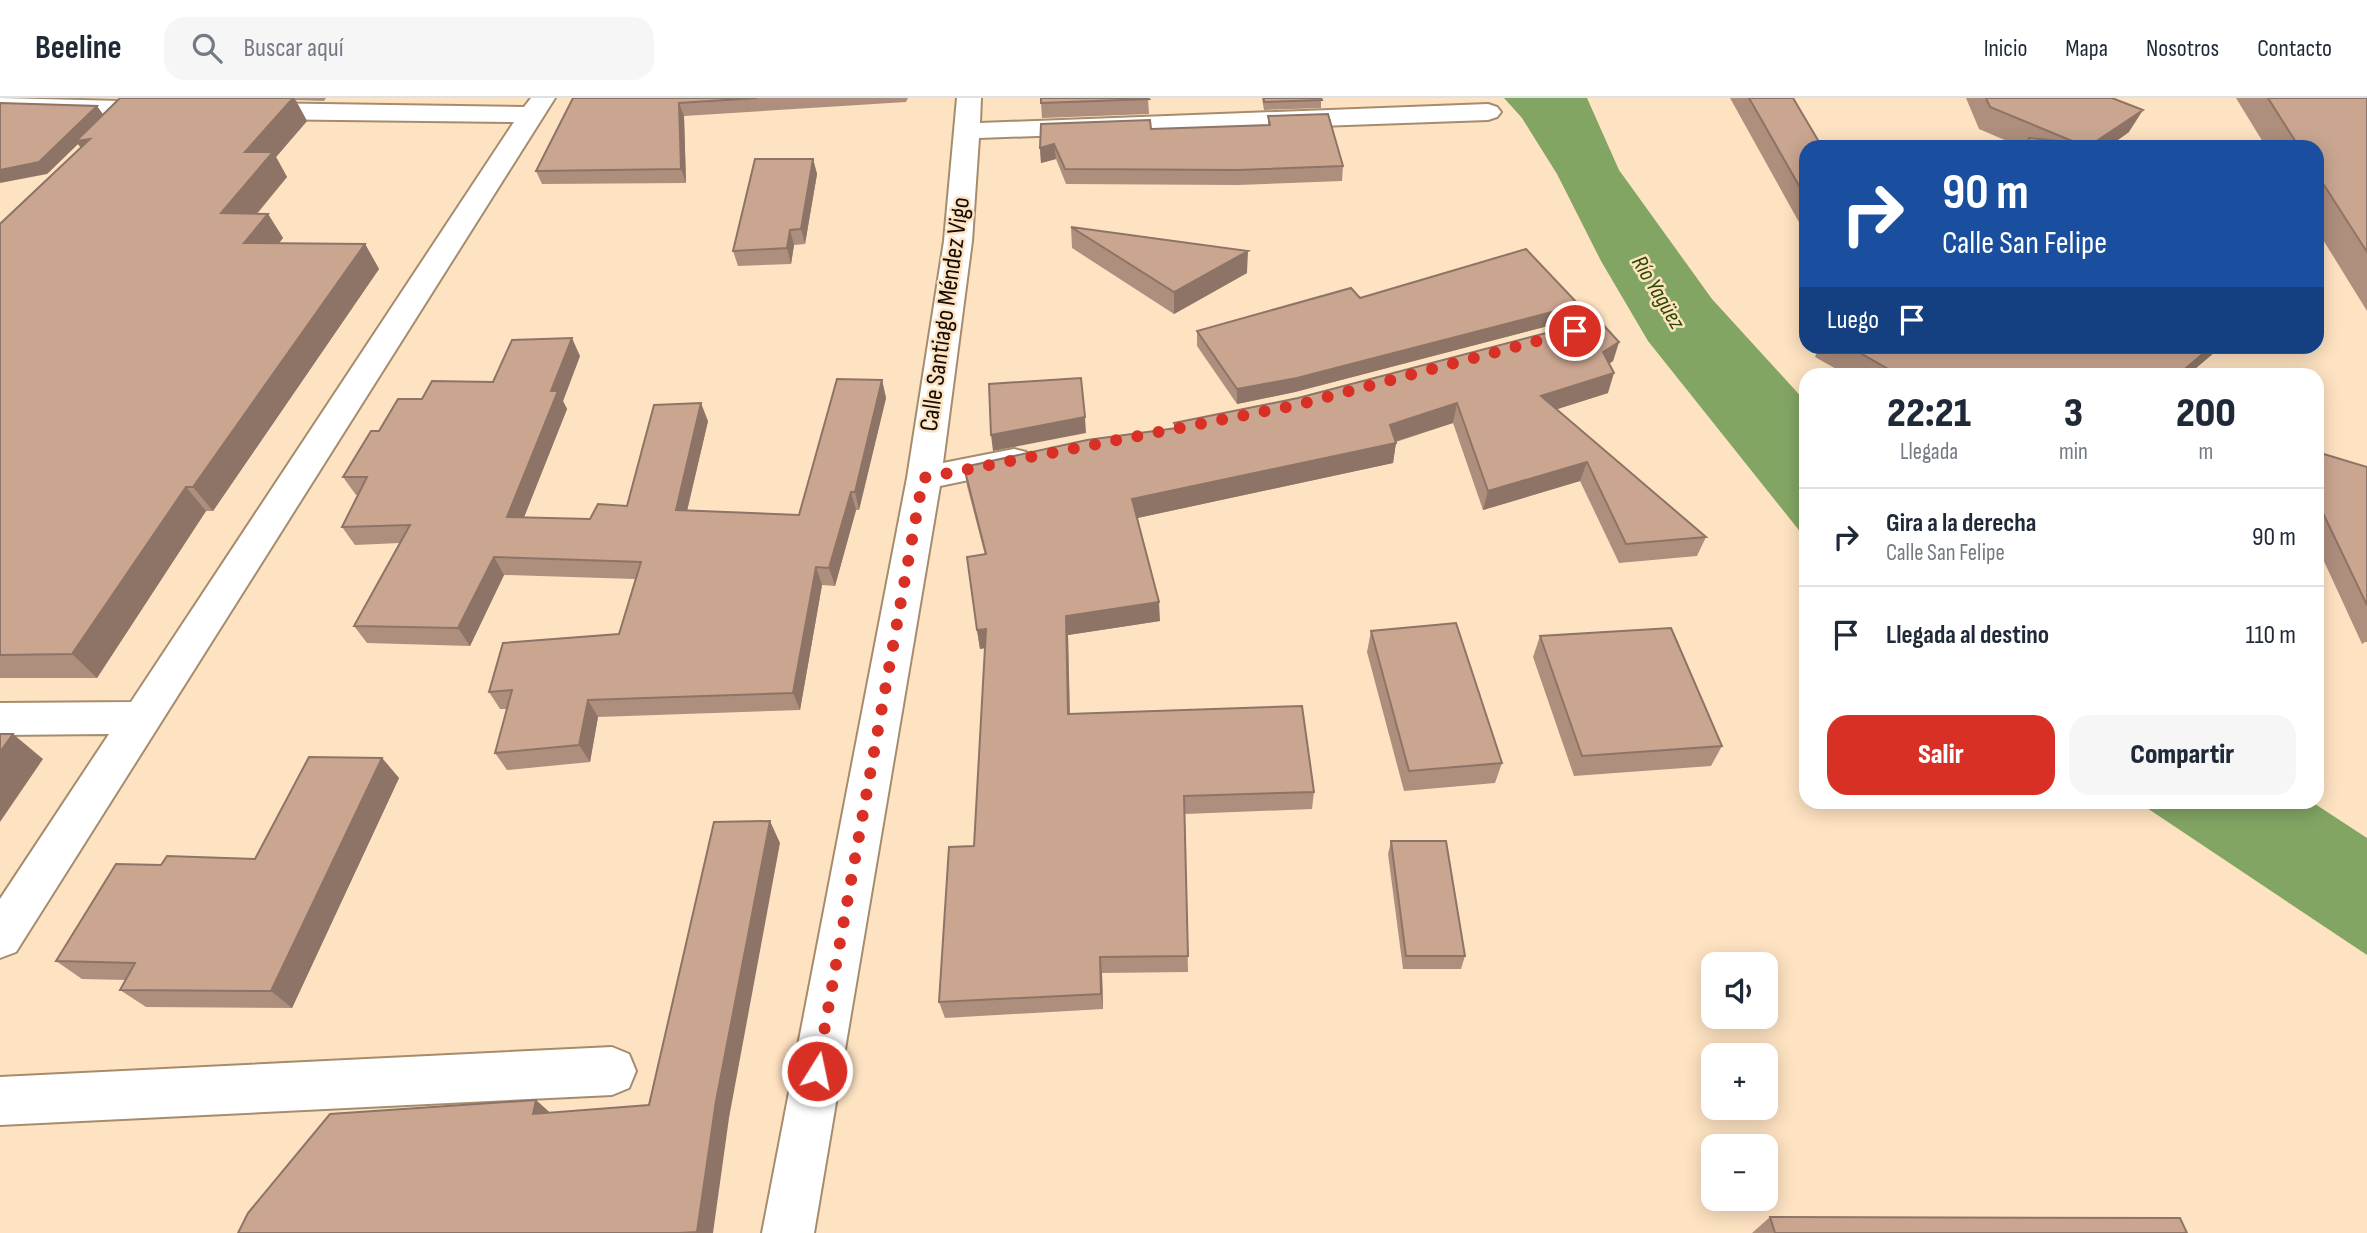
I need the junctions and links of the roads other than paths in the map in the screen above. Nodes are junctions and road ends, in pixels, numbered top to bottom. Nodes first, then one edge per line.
1 (989, 98) edge
2 (49, 102) edge
3 (0, 105) edge
4 (234, 106) edge
5 (538, 107) edge
6 (131, 109) junction
7 (968, 109) edge
8 (183, 110) edge
9 (1488, 112) dead end
10 (103, 137) edge
11 (1044, 454) edge
12 (923, 478) junction
13 (141, 718) junction
14 (0, 719) edge
15 (0, 939) edge
16 (612, 1071) dead end
17 (0, 1101) edge
18 (788, 1233) edge

1 - 7 street
2 - 3 street
2 - 6 street
4 - 5 street
5 - 13 street
6 - 8 street
6 - 10 street
7 - 9 street
7 - 12 street, Calle Santiago Méndez Vigo
11 - 12 street
12 - 18 street, Calle Santiago Méndez Vigo
13 - 14 street
13 - 15 street
16 - 17 street

